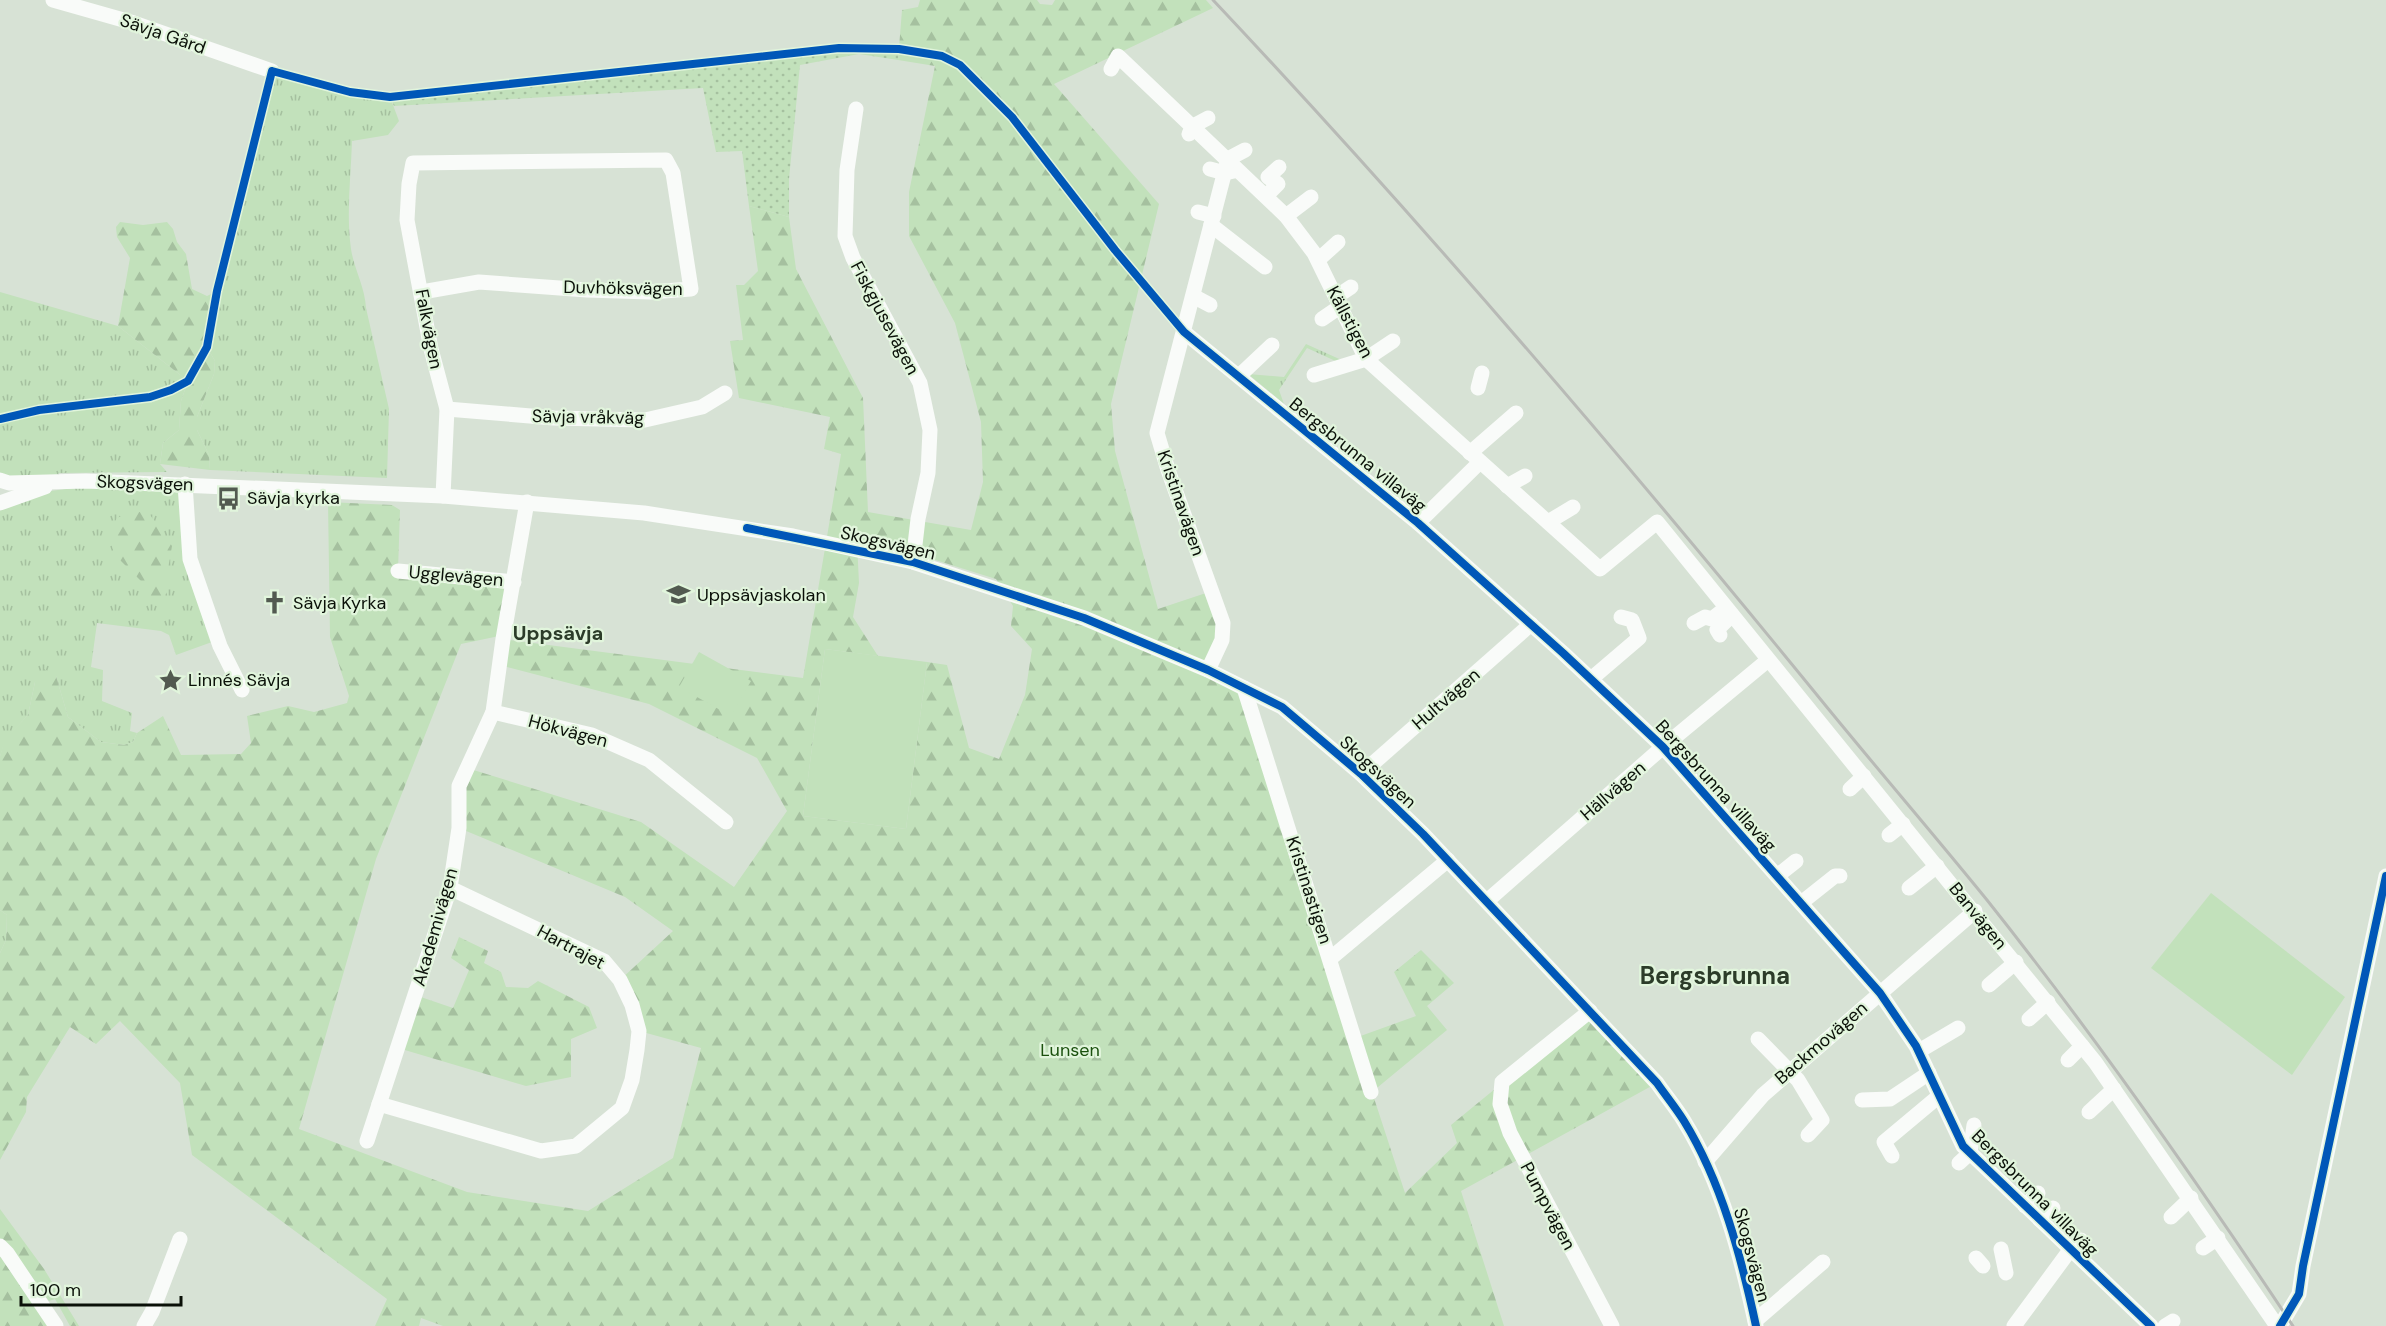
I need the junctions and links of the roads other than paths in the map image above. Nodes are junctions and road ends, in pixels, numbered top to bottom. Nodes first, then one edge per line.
1 (54, 0) edge
2 (1114, 62) dead end
3 (272, 71) dead end
4 (856, 109) dead end
5 (1208, 118) dead end
6 (1190, 131) junction
7 (1245, 150) dead end
8 (413, 164) joint
9 (1279, 167) dead end
10 (1226, 168) junction
11 (1311, 197) dead end
12 (1269, 204) junction
13 (1198, 212) dead end
14 (1286, 216) junction
15 (1213, 221) junction
16 (1338, 242) dead end
17 (1318, 260) junction
18 (1265, 267) dead end
19 (1351, 287) dead end
20 (422, 292) junction
21 (1193, 296) junction
22 (1338, 301) junction
23 (1210, 305) dead end
24 (1322, 320) dead end
25 (1184, 332) junction
26 (1393, 341) dead end
27 (1272, 345) dead end
28 (1366, 358) junction
29 (1314, 375) dead end
30 (1239, 376) junction
31 (725, 393) dead end
32 (447, 409) junction
33 (1516, 413) dead end
34 (1475, 458) junction
35 (1525, 476) dead end
36 (0, 480) edge
37 (86, 481) junction
38 (185, 484) junction
39 (1519, 491) junction
40 (442, 496) junction
41 (527, 502) junction
42 (0, 503) edge
43 (1573, 507) dead end
44 (1548, 522) junction
45 (1657, 522) joint
46 (1418, 523) junction
47 (913, 562) junction
48 (398, 571) dead end
49 (514, 582) junction
50 (1729, 611) junction
51 (1621, 617) dead end
52 (1694, 623) dead end
53 (1531, 624) junction
54 (1720, 635) dead end
55 (1768, 660) junction
56 (1208, 669) junction
57 (1591, 679) junction
58 (1245, 688) junction
59 (242, 690) dead end
60 (493, 712) junction
61 (1663, 747) junction
62 (1361, 774) junction
63 (1864, 776) junction
64 (1850, 789) dead end
65 (726, 822) dead end
66 (1903, 824) junction
67 (1889, 835) dead end
68 (1448, 860) junction
69 (1796, 861) dead end
70 (1937, 866) junction
71 (1777, 876) junction
72 (1840, 876) dead end
73 (2386, 876) edge
74 (450, 888) junction
75 (1909, 888) dead end
76 (1487, 901) junction
77 (1810, 907) junction
78 (1975, 911) junction
79 (1330, 958) junction
80 (2016, 962) junction
81 (1989, 986) dead end
82 (1880, 993) junction
83 (2048, 1002) junction
84 (1590, 1011) junction
85 (2029, 1019) dead end
86 (1958, 1028) dead end
87 (1758, 1039) dead end
88 (2082, 1046) junction
89 (1919, 1051) junction
90 (2068, 1060) dead end
91 (1790, 1071) junction
92 (1929, 1073) junction
93 (2114, 1089) junction
94 (1371, 1092) dead end
95 (1940, 1096) junction
96 (1862, 1100) dead end
97 (379, 1104) junction
98 (2089, 1112) dead end
99 (1974, 1125) dead end
100 (1808, 1135) dead end
101 (368, 1141) dead end
102 (1892, 1156) dead end
103 (1965, 1158) junction
104 (1705, 1162) junction
105 (2038, 1193) dead end
106 (2190, 1198) junction
107 (2025, 1206) junction
108 (2053, 1208) dead end
109 (2171, 1216) dead end
110 (2040, 1220) junction
111 (2218, 1238) junction
112 (180, 1239) dead end
113 (0, 1246) edge
114 (2203, 1248) dead end
115 (2001, 1249) dead end
116 (2070, 1252) junction
117 (1823, 1262) dead end
118 (1989, 1265) dead end
119 (1755, 1323) edge
120 (2144, 1323) edge
121 (56, 1326) edge
122 (144, 1326) edge
123 (1612, 1326) edge
124 (2014, 1326) edge
125 (2279, 1326) edge

1 - 3 street, Sävja Gård
2 - 6 street, Källstigen
4 - 47 street, Fiskgjusevägen
5 - 6 street
6 - 10 street, Källstigen
7 - 10 street
8 - 20 street, Falkvägen
8 - 20 street, Duvhöksvägen
9 - 12 street
10 - 12 street, Källstigen
10 - 15 street, Kristinavägen
11 - 14 street
12 - 14 street, Källstigen
13 - 15 street
14 - 17 street, Källstigen
15 - 18 street
15 - 21 street, Kristinavägen
16 - 17 street
17 - 22 street, Källstigen
19 - 22 street
20 - 32 street, Falkvägen
21 - 23 street
21 - 25 street, Kristinavägen
22 - 24 street
22 - 28 street, Källstigen
25 - 30 street, Bergsbrunna villaväg
25 - 56 street, Kristinavägen
26 - 28 street
27 - 30 street
28 - 29 street
28 - 34 street, Källstigen
30 - 46 street, Bergsbrunna villaväg
31 - 32 street, Sävja vråkväg
32 - 40 street, Falkvägen
33 - 34 street
34 - 39 street, Källstigen
34 - 46 street
35 - 39 street
36 - 37 street, Skogsvägen
37 - 38 street, Skogsvägen
37 - 42 street, Skogsvägen
38 - 40 street, Skogsvägen
38 - 59 street
39 - 44 street, Källstigen
40 - 41 street, Skogsvägen
41 - 47 street, Skogsvägen
41 - 49 street, Akademivägen
43 - 44 street
44 - 45 street, Källstigen
45 - 50 street, Banvägen
46 - 53 street, Bergsbrunna villaväg
47 - 56 street, Skogsvägen
48 - 49 street, Ugglevägen
49 - 60 street, Akademivägen
50 - 52 street
50 - 54 street
50 - 55 street, Banvägen
51 - 57 street
53 - 57 street, Bergsbrunna villaväg
53 - 62 street, Hultvägen
55 - 61 street, Hällvägen
55 - 63 street, Banvägen
56 - 58 street, Skogsvägen
57 - 61 street, Bergsbrunna villaväg
58 - 62 street, Skogsvägen
58 - 79 street, Kristinastigen
60 - 65 street, Hökvägen
60 - 74 street, Akademivägen
61 - 71 street, Bergsbrunna villaväg
61 - 76 street, Hällvägen
62 - 68 street, Skogsvägen
63 - 64 street
63 - 66 street, Banvägen
66 - 67 street
66 - 70 street, Banvägen
68 - 76 street, Skogsvägen
68 - 79 street
69 - 71 street
70 - 75 street
70 - 78 street, Banvägen
71 - 77 street, Bergsbrunna villaväg
72 - 77 street
73 - 125 street
74 - 97 street, Akademivägen
74 - 97 street, Hartrajet
76 - 84 street, Skogsvägen
77 - 82 street, Bergsbrunna villaväg
78 - 80 street, Banvägen
78 - 82 street, Backmovägen
79 - 94 street, Kristinastigen
80 - 81 street
80 - 83 street, Banvägen
82 - 89 street, Bergsbrunna villaväg
82 - 91 street, Backmovägen
83 - 85 street
83 - 88 street, Banvägen
84 - 104 street, Skogsvägen
84 - 123 street, Pumpvägen
86 - 89 street
87 - 91 street
88 - 90 street
88 - 93 street, Banvägen
89 - 92 street, Bergsbrunna villaväg
91 - 100 street
91 - 104 street, Backmovägen
92 - 95 street, Bergsbrunna villaväg
92 - 96 street
93 - 98 street
93 - 106 street, Banvägen
95 - 102 street
95 - 103 street, Bergsbrunna villaväg
97 - 101 street, Akademivägen
99 - 103 street
103 - 107 street, Bergsbrunna villaväg
104 - 119 street, Skogsvägen
105 - 107 street
106 - 109 street
106 - 111 street, Banvägen
107 - 110 street, Bergsbrunna villaväg
108 - 110 street
110 - 116 street, Bergsbrunna villaväg
111 - 114 street
111 - 125 street, Banvägen
112 - 122 street
113 - 121 street
115 - 118 street
116 - 120 street, Bergsbrunna villaväg
116 - 124 street, Bergsbrunna villaväg
117 - 119 street

